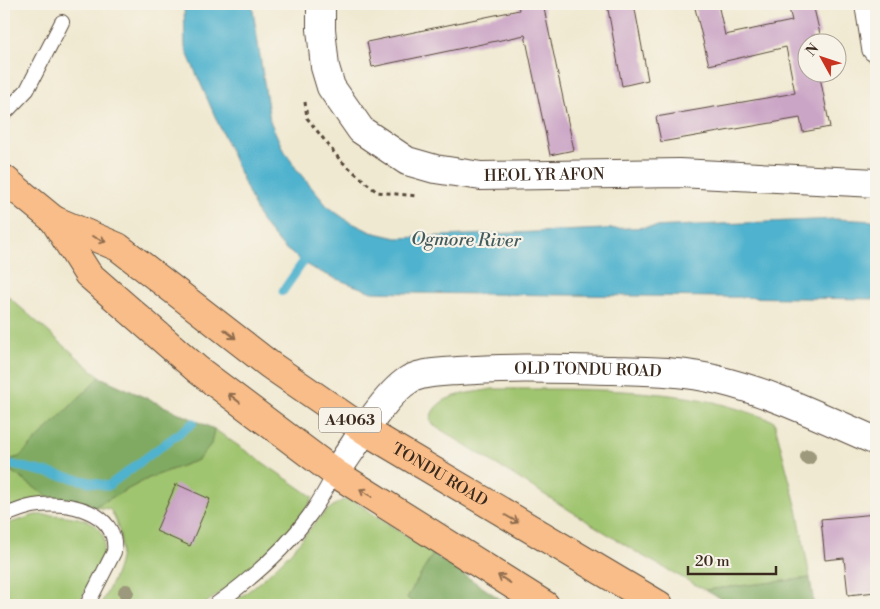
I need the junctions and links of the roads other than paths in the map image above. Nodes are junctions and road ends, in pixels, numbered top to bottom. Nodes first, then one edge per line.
1 (321, 4) edge
2 (869, 4) edge
3 (62, 22) dead end
4 (876, 48) edge
5 (4, 114) edge
6 (4, 178) edge
7 (876, 183) edge
8 (54, 220) junction
9 (366, 431) junction
10 (876, 441) edge
11 (335, 473) junction
12 (4, 516) edge
13 (88, 605) edge
14 (215, 605) edge
15 (545, 605) edge
16 (659, 605) edge

1 - 7 street, HEOL YR AFON
2 - 4 street
3 - 5 lane
6 - 8 main road, TONDU ROAD / A4063
8 -> 9 main road, TONDU ROAD / A4063
11 -> 8 main road, TONDU ROAD / A4063
9 - 10 street, OLD TONDU ROAD
9 - 11 street, OLD TONDU ROAD
9 -> 16 main road, TONDU ROAD / A4063
11 - 14 lane
15 -> 11 main road, TONDU ROAD / A4063
12 - 13 lane

